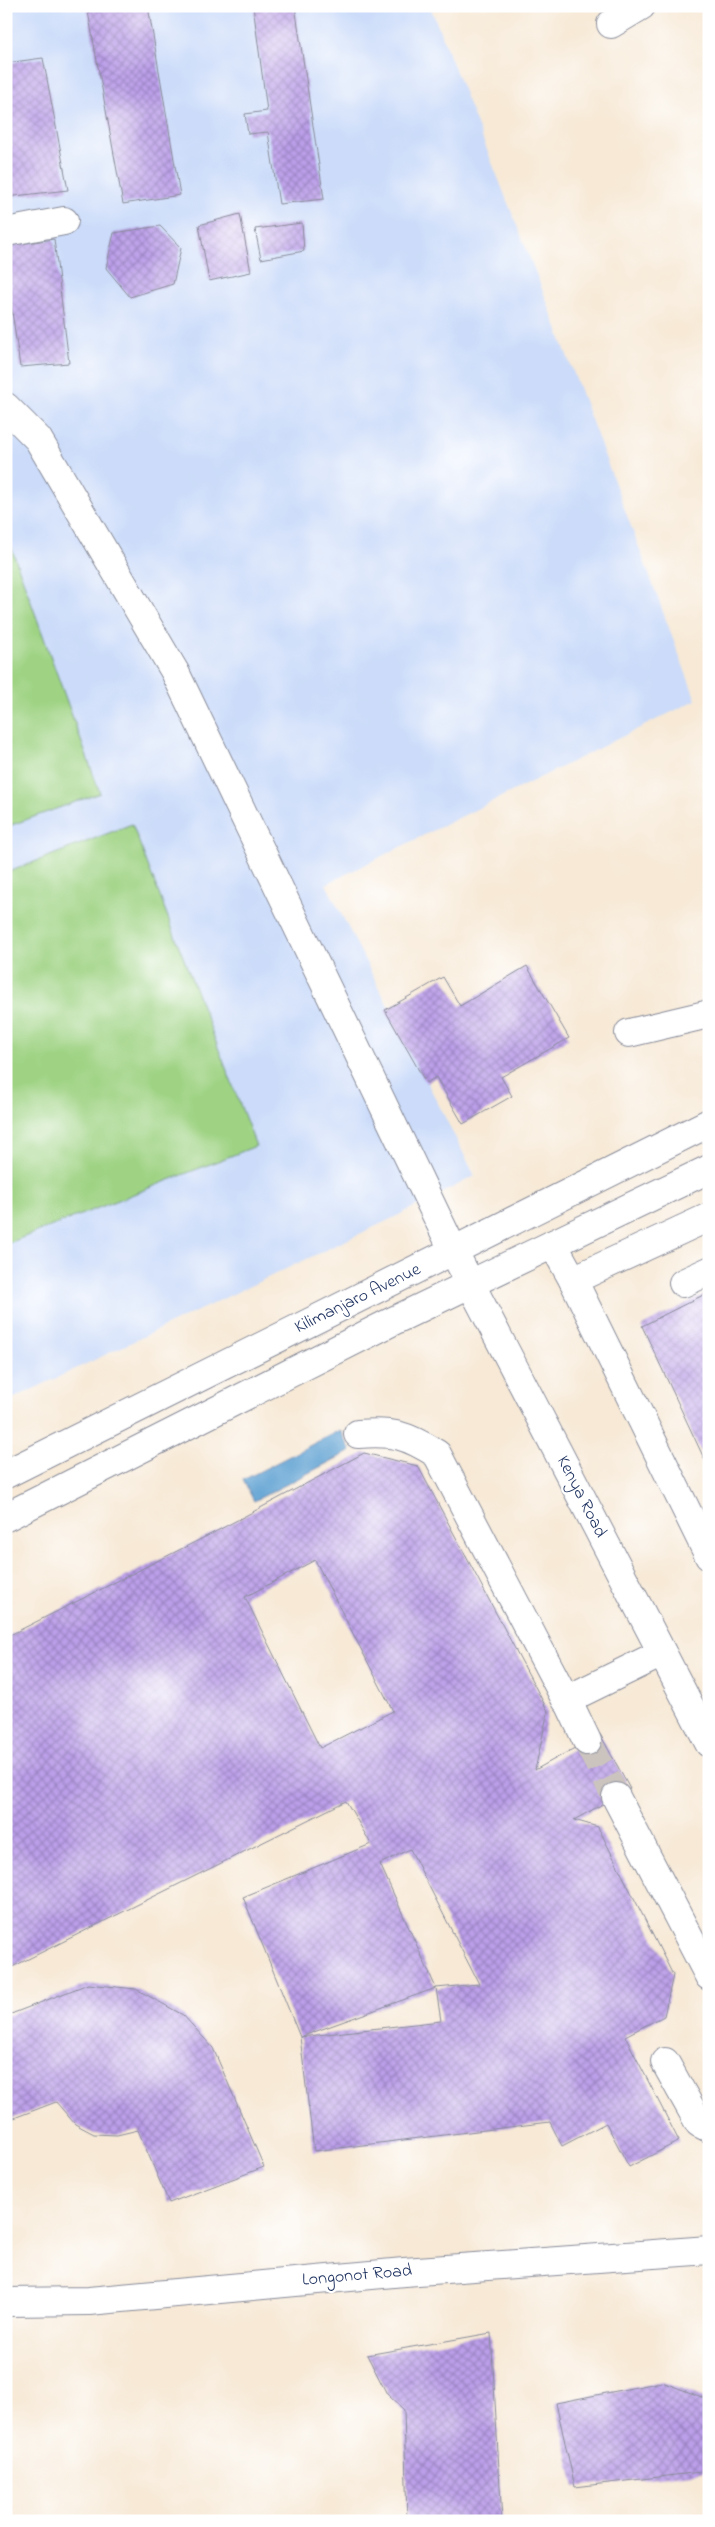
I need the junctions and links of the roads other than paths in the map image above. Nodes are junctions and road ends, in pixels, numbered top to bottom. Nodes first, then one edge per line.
1 (641, 6) edge
2 (611, 24) dead end
3 (64, 222) dead end
4 (6, 232) edge
5 (6, 407) edge
6 (709, 1014) edge
7 (629, 1033) dead end
8 (709, 1123) edge
9 (709, 1169) edge
10 (709, 1217) edge
11 (553, 1244) junction
12 (454, 1252) junction
13 (709, 1272) edge
14 (573, 1280) junction
15 (682, 1283) dead end
16 (470, 1284) junction
17 (358, 1434) dead end
18 (6, 1474) edge
19 (6, 1517) edge
20 (709, 1556) edge
21 (662, 1654) junction
22 (568, 1701) junction
23 (587, 1742) tunnel mouth
24 (709, 1743) edge
25 (616, 1797) tunnel mouth
26 (709, 1976) edge
27 (666, 2062) dead end
28 (709, 2128) edge
29 (709, 2250) edge
30 (6, 2302) edge

1 - 2 street
3 - 4 street
5 - 12 street, Kenya Road
6 - 7 street
8 - 12 street, Kilimanjaro Avenue
9 - 11 street, Kilimanjaro Avenue
10 - 14 street
11 - 14 street
11 - 16 street, Kilimanjaro Avenue
12 - 16 street, Kenya Road
12 - 18 street, Kilimanjaro Avenue
13 - 15 street
14 - 20 street
16 - 19 street, Kilimanjaro Avenue
16 - 21 street, Kenya Road
17 - 22 street
21 - 22 street
21 - 24 street, Kenya Road
22 - 23 street
25 - 26 street
27 - 28 street
29 - 30 street, Longonot Road

